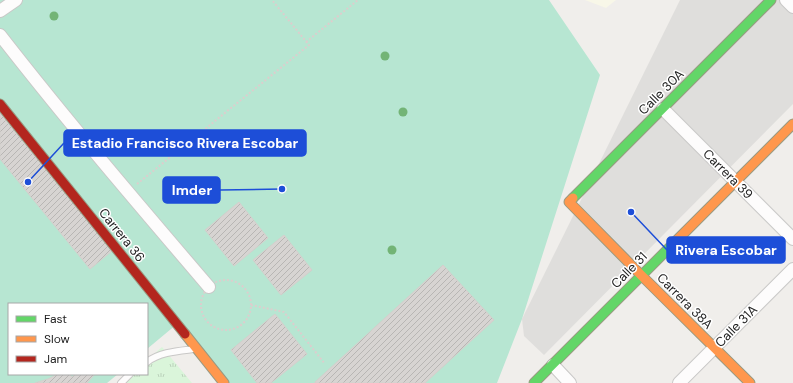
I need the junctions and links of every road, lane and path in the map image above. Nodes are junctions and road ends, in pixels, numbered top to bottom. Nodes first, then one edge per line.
1 (16, 0) edge
2 (272, 0) edge
3 (358, 0) edge
4 (771, 0) edge
5 (786, 0) edge
6 (793, 7) edge
7 (0, 10) edge
8 (0, 35) edge
9 (306, 42) junction
10 (0, 104) edge
11 (663, 109) junction
12 (793, 124) edge
13 (736, 181) junction
14 (127, 192) junction
15 (569, 202) joint
16 (793, 239) edge
17 (793, 268) edge
18 (642, 276) junction
19 (209, 287) junction
20 (251, 305) junction
21 (714, 348) junction
22 (196, 349) junction
23 (148, 361) edge
24 (325, 364) dead end
25 (552, 365) junction
26 (129, 375) edge
27 (121, 383) edge
28 (224, 383) edge
29 (534, 383) edge
30 (570, 383) edge
31 (679, 383) edge
32 (750, 383) edge

1 - 7 street
2 - 9 path
3 - 9 path
4 - 11 street, Calle 30A
5 - 6 street
8 - 14 street
9 - 14 path
10 - 22 street, Carrera 36
11 - 13 street, Carrera 39
11 - 15 street, Calle 30A
12 - 13 street, Calle 31
13 - 16 street, Carrera 39
13 - 18 street, Calle 31
14 - 19 street
15 - 18 street, Carrera 38A
17 - 21 street, Calle 31A
18 - 21 street, Carrera 38A
18 - 25 street, Calle 31
19 - 20 path
19 - 20 path
20 - 24 path
21 - 31 street, Calle 31A
21 - 32 street, Carrera 38A
22 - 23 lane
22 - 28 street, Carrera 36
25 - 29 street, Calle 31
25 - 30 street
26 - 27 lane

